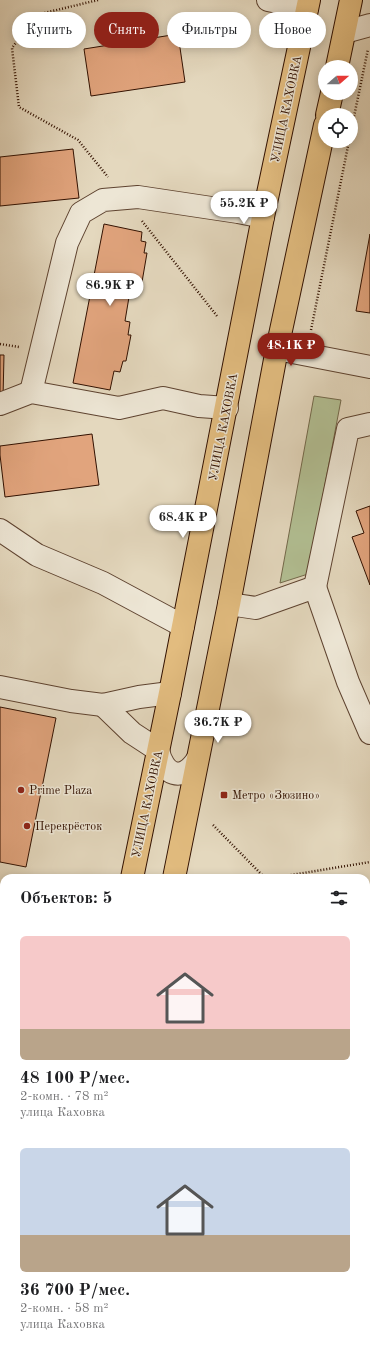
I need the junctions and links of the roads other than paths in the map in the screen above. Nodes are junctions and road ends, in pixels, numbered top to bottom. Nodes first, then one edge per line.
1 (268, 0) edge
2 (351, 0) edge
3 (308, 4) edge
4 (345, 32) junction
5 (369, 35) edge
6 (339, 60) edge
7 (320, 148) edge
8 (263, 217) junction
9 (277, 349) junction
10 (370, 366) edge
11 (30, 392) junction
12 (0, 404) edge
13 (227, 408) junction
14 (370, 424) edge
15 (0, 530) edge
16 (315, 587) junction
17 (229, 604) junction
18 (183, 626) junction
19 (0, 687) edge
20 (170, 693) junction
21 (103, 705) junction
22 (370, 733) edge
23 (158, 750) junction
24 (197, 760) junction
25 (133, 874) edge
26 (175, 874) edge

1 - 3 lane
2 - 4 main road
3 - 8 main road, УЛИЦА КАХОВКА
4 - 5 lane
4 - 6 main road
7 - 9 main road
8 - 11 lane
8 - 13 main road, УЛИЦА КАХОВКА
9 - 10 lane
9 - 17 main road
11 - 12 lane
11 - 13 lane
13 - 18 main road, УЛИЦА КАХОВКА
14 - 16 lane
15 - 18 lane
16 - 17 lane
16 - 22 lane
17 - 24 main road
18 - 20 main road, УЛИЦА КАХОВКА
19 - 21 lane
20 - 21 lane
20 - 23 main road, УЛИЦА КАХОВКА
21 - 23 lane
23 - 24 lane
23 - 25 main road, УЛИЦА КАХОВКА
24 - 26 main road

